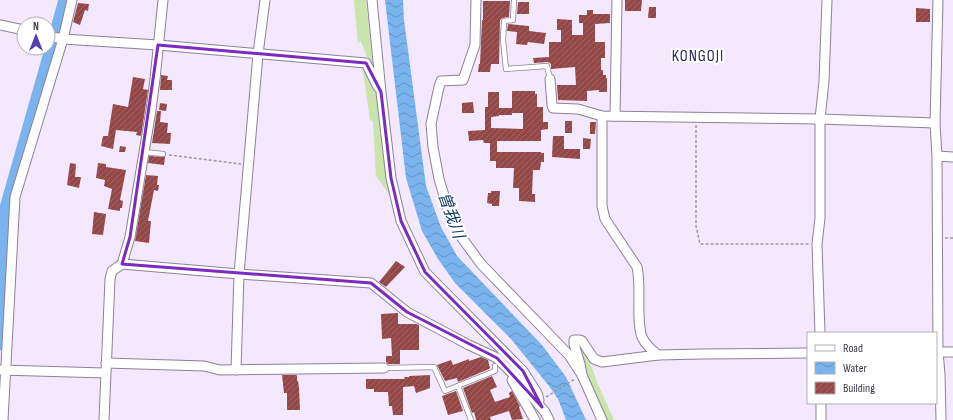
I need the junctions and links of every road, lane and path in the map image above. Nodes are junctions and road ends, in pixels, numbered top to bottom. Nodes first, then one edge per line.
1 (72, 0) edge
2 (162, 0) edge
3 (265, 0) edge
4 (372, 0) edge
5 (476, 0) edge
6 (514, 0) edge
7 (617, 0) edge
8 (827, 0) edge
9 (938, 0) edge
10 (0, 24) edge
11 (16, 28) edge
12 (56, 37) edge
13 (62, 38) junction
14 (158, 45) junction
15 (258, 54) junction
16 (550, 79) joint
17 (381, 92) junction
18 (602, 116) junction
19 (615, 116) junction
20 (696, 117) junction
21 (820, 119) junction
22 (935, 123) junction
23 (144, 152) junction
24 (164, 154) joint
25 (936, 156) junction
26 (953, 157) edge
27 (249, 165) junction
28 (817, 244) junction
29 (122, 264) junction
30 (239, 274) junction
31 (820, 332) edge
32 (937, 332) edge
33 (484, 333) junction
34 (937, 352) edge
35 (953, 352) edge
36 (807, 353) edge
37 (658, 355) junction
38 (496, 362) junction
39 (106, 363) junction
40 (384, 368) joint
41 (236, 370) junction
42 (3, 371) edge
43 (105, 373) junction
44 (579, 376) junction
45 (458, 386) junction
46 (542, 403) junction
47 (821, 404) edge
48 (3, 420) edge
49 (104, 420) edge
50 (471, 420) edge
51 (535, 420) edge
52 (550, 420) edge
53 (602, 420) edge
54 (822, 420) edge
55 (941, 420) edge

1 - 13 street
2 - 14 street
3 - 15 street
4 - 17 street
5 - 44 street
6 - 16 lane
7 - 19 street
8 - 21 street
9 - 22 street
10 - 11 street
12 - 13 street
13 - 14 street
13 - 42 street
14 - 15 street
14 - 23 street
15 - 17 street
15 - 27 street
16 - 18 street
17 - 33 street
18 - 19 street
18 - 37 street
19 - 20 street
20 - 21 street
20 - 28 path
21 - 22 street
21 - 28 street
22 - 25 street
23 - 24 lane
23 - 29 street
24 - 27 path
25 - 26 street
25 - 32 street
27 - 30 street
28 - 31 street
29 - 30 street
29 - 39 street
30 - 38 street
30 - 41 street
33 - 38 street
33 - 46 street
34 - 35 street
34 - 55 street
36 - 37 street
37 - 44 street
38 - 45 lane
38 - 46 street
38 - 51 street
39 - 41 street
39 - 43 street
40 - 41 street
40 - 45 lane
42 - 43 street
42 - 48 street
43 - 49 street
44 - 46 path
44 - 53 street
45 - 50 lane
46 - 52 street
47 - 54 street

